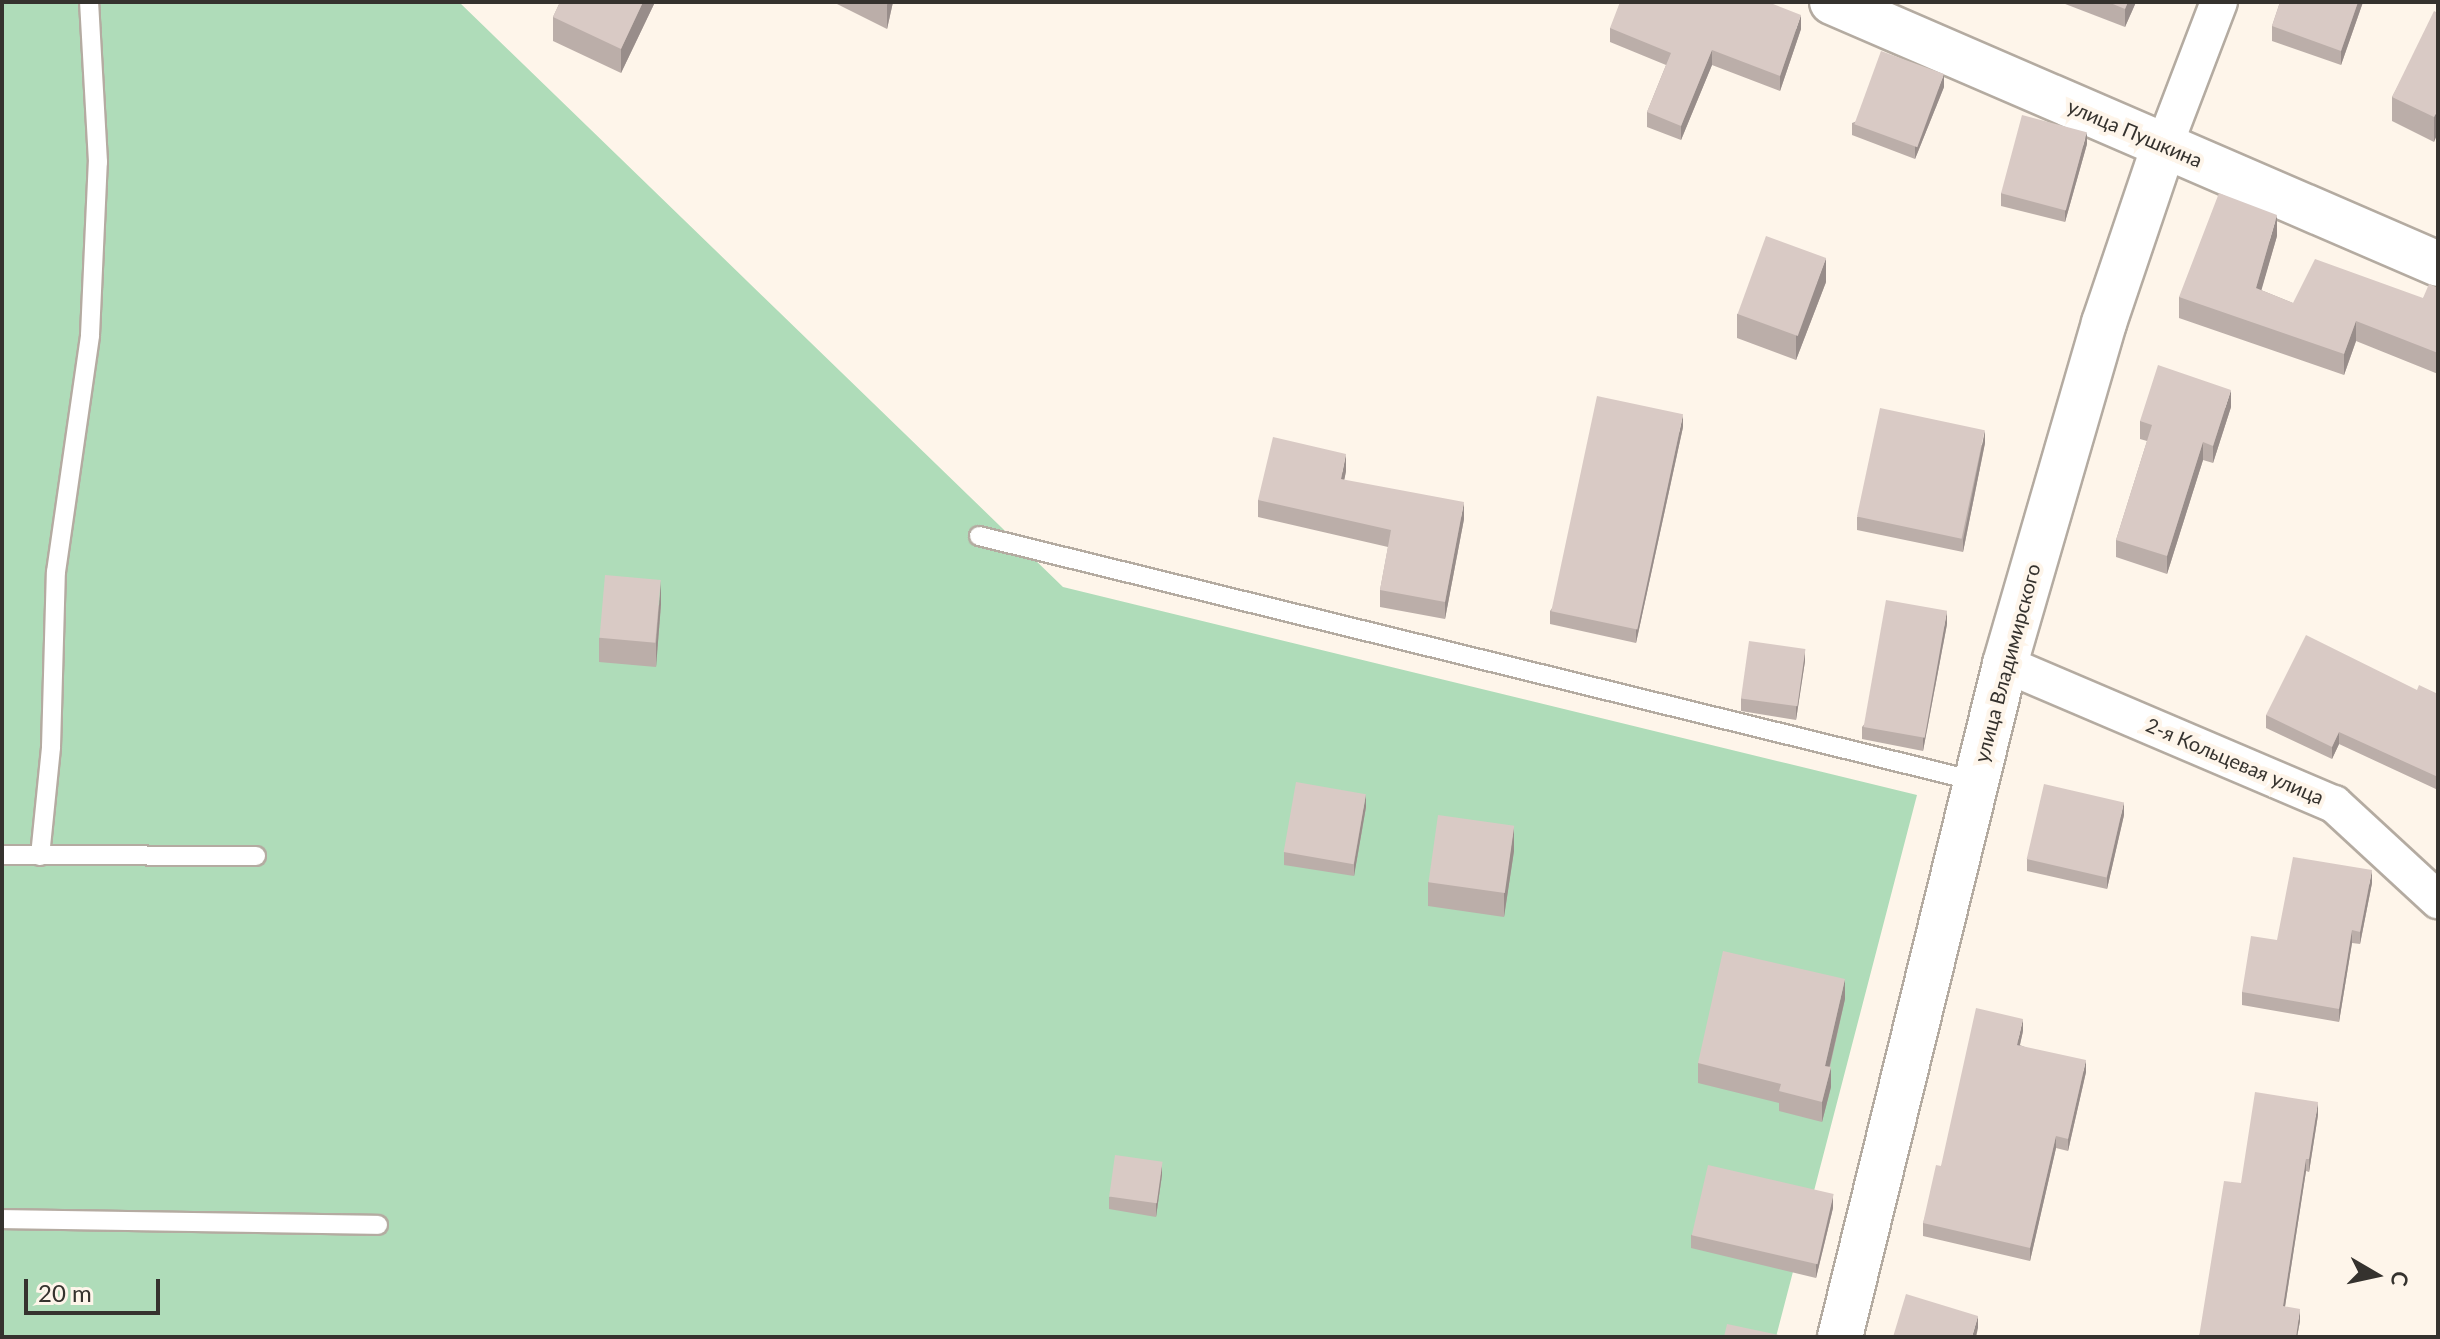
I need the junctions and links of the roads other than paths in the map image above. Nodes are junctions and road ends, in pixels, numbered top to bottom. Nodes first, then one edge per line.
1 (89, 2) edge
2 (1832, 2) edge
3 (2219, 2) edge
4 (2164, 146) junction
5 (2438, 264) edge
6 (979, 536) dead end
7 (2005, 664) junction
8 (1976, 781) junction
9 (2, 855) edge
10 (40, 856) junction
11 (256, 856) dead end
12 (2438, 900) edge
13 (2, 1219) edge
14 (378, 1225) dead end
15 (1840, 1337) edge

1 - 10 lane
2 - 4 street, улица Пушкина
3 - 4 street, улица Владимирского
4 - 5 street, улица Пушкина
4 - 7 street, улица Владимирского
6 - 8 lane
7 - 8 street, улица Владимирского
7 - 12 street, 2-я Кольцевая улица
8 - 15 street, улица Владимирского
9 - 10 lane
10 - 11 lane
13 - 14 lane

